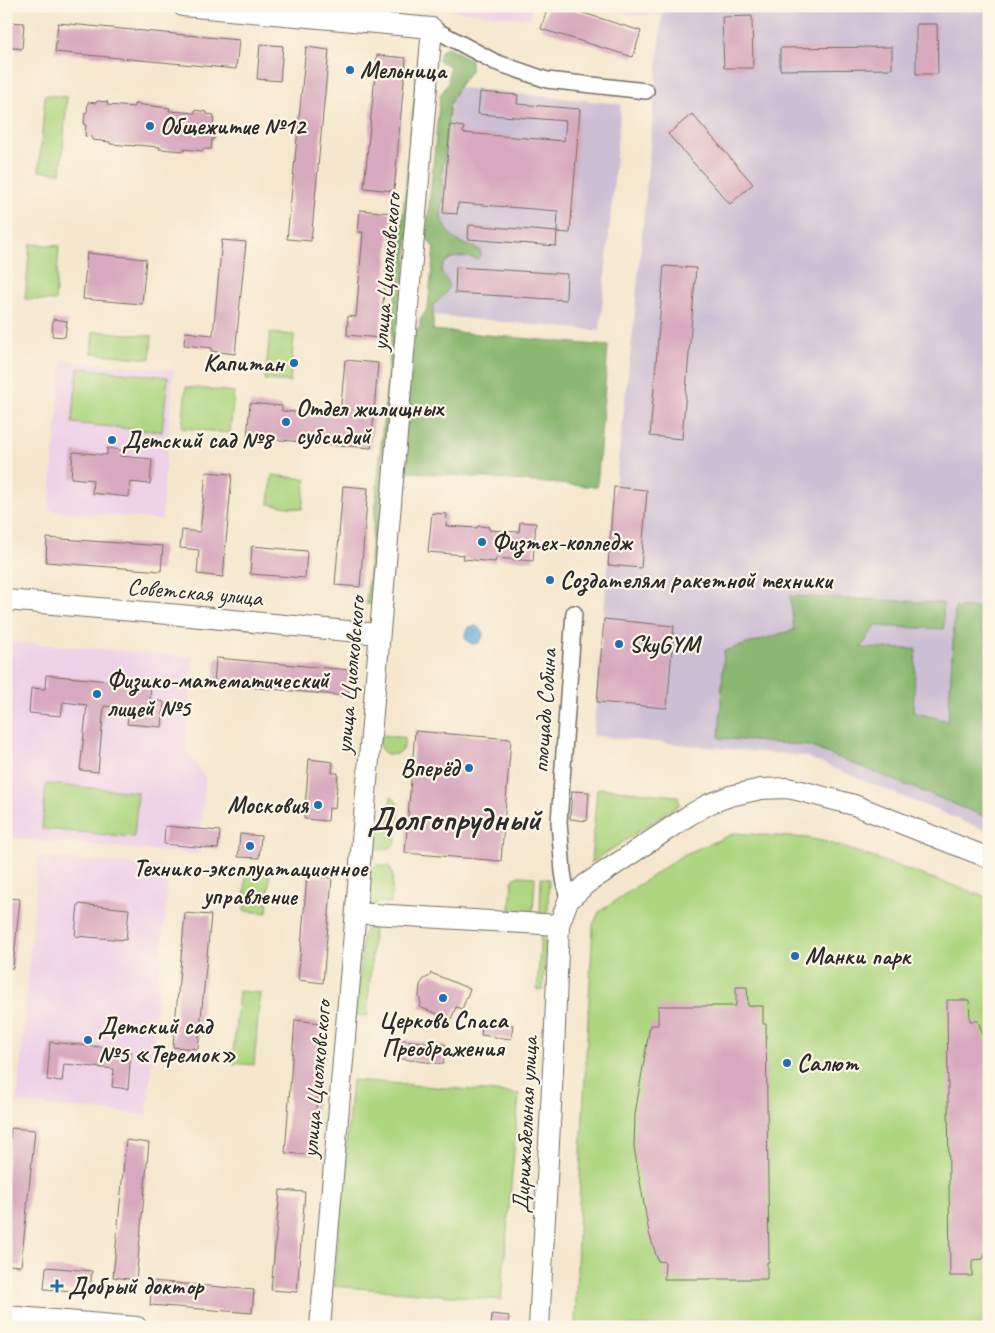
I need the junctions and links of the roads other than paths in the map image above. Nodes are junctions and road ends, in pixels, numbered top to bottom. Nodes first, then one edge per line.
1 (183, 6) edge
2 (432, 28) junction
3 (646, 91) dead end
4 (6, 600) edge
5 (574, 613) dead end
6 (379, 634) junction
7 (989, 858) edge
8 (568, 901) junction
9 (356, 913) junction
10 (559, 925) junction
11 (6, 1316) edge
12 (59, 1324) edge
13 (137, 1327) edge
14 (320, 1327) edge
15 (539, 1327) edge

1 - 2 street
2 - 3 street
2 - 6 street, улица Циолковского
4 - 6 street, Советская улица
5 - 8 street, площадь Собина
6 - 9 street, улица Циолковского
7 - 8 street
8 - 10 street, Дирижабельная улица
9 - 10 street
9 - 14 street, улица Циолковского
10 - 15 street, Дирижабельная улица
11 - 12 street
12 - 13 street

